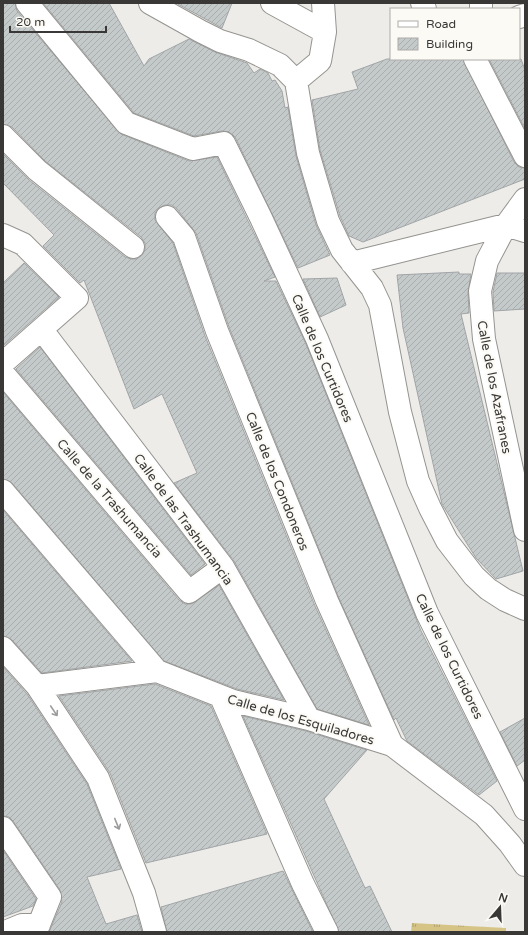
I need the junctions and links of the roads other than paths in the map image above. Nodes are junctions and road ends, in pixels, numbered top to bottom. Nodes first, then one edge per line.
1 (26, 3) edge
2 (150, 3) edge
3 (272, 3) edge
4 (323, 3) edge
5 (325, 32) junction
6 (476, 60) edge
7 (296, 81) junction
8 (3, 136) edge
9 (522, 143) edge
10 (525, 199) edge
11 (167, 217) dead end
12 (515, 228) edge
13 (3, 235) edge
14 (133, 247) dead end
15 (352, 263) junction
16 (42, 330) junction
17 (3, 363) edge
18 (3, 373) edge
19 (3, 491) edge
20 (525, 530) edge
21 (223, 567) junction
22 (525, 609) edge
23 (3, 648) edge
24 (157, 671) junction
25 (37, 686) junction
26 (221, 696) junction
27 (309, 719) junction
28 (392, 745) junction
29 (525, 809) edge
30 (3, 828) edge
31 (525, 865) edge
32 (38, 928) edge
33 (5, 932) edge
34 (155, 932) edge
35 (327, 932) edge

1 - 29 street, Calle de los Curtidores
2 - 7 street
3 - 5 street
4 - 5 street
5 - 7 street
6 - 9 street
7 - 15 street
8 - 14 street
10 - 12 street, Calle de los Azafranes
11 - 28 street, Calle de los Condoneros
12 - 15 street
12 - 20 street, Calle de los Azafranes
13 - 16 street
15 - 22 street
16 - 17 street
16 - 21 street, Calle de las Trashumancia
18 - 21 street, Calle de la Trashumancia
19 - 24 street, Calle de los Esquiladores
21 - 27 street, Calle de las Trashumancia
23 - 25 street
24 - 25 street
24 - 26 street, Calle de los Esquiladores
25 -> 34 street
26 - 27 street, Calle de los Esquiladores
26 - 35 street, Calle de los Esquiladores
27 - 28 street, Calle de los Esquiladores
28 - 31 street, Calle de los Esquiladores
30 - 32 street
32 - 33 street

